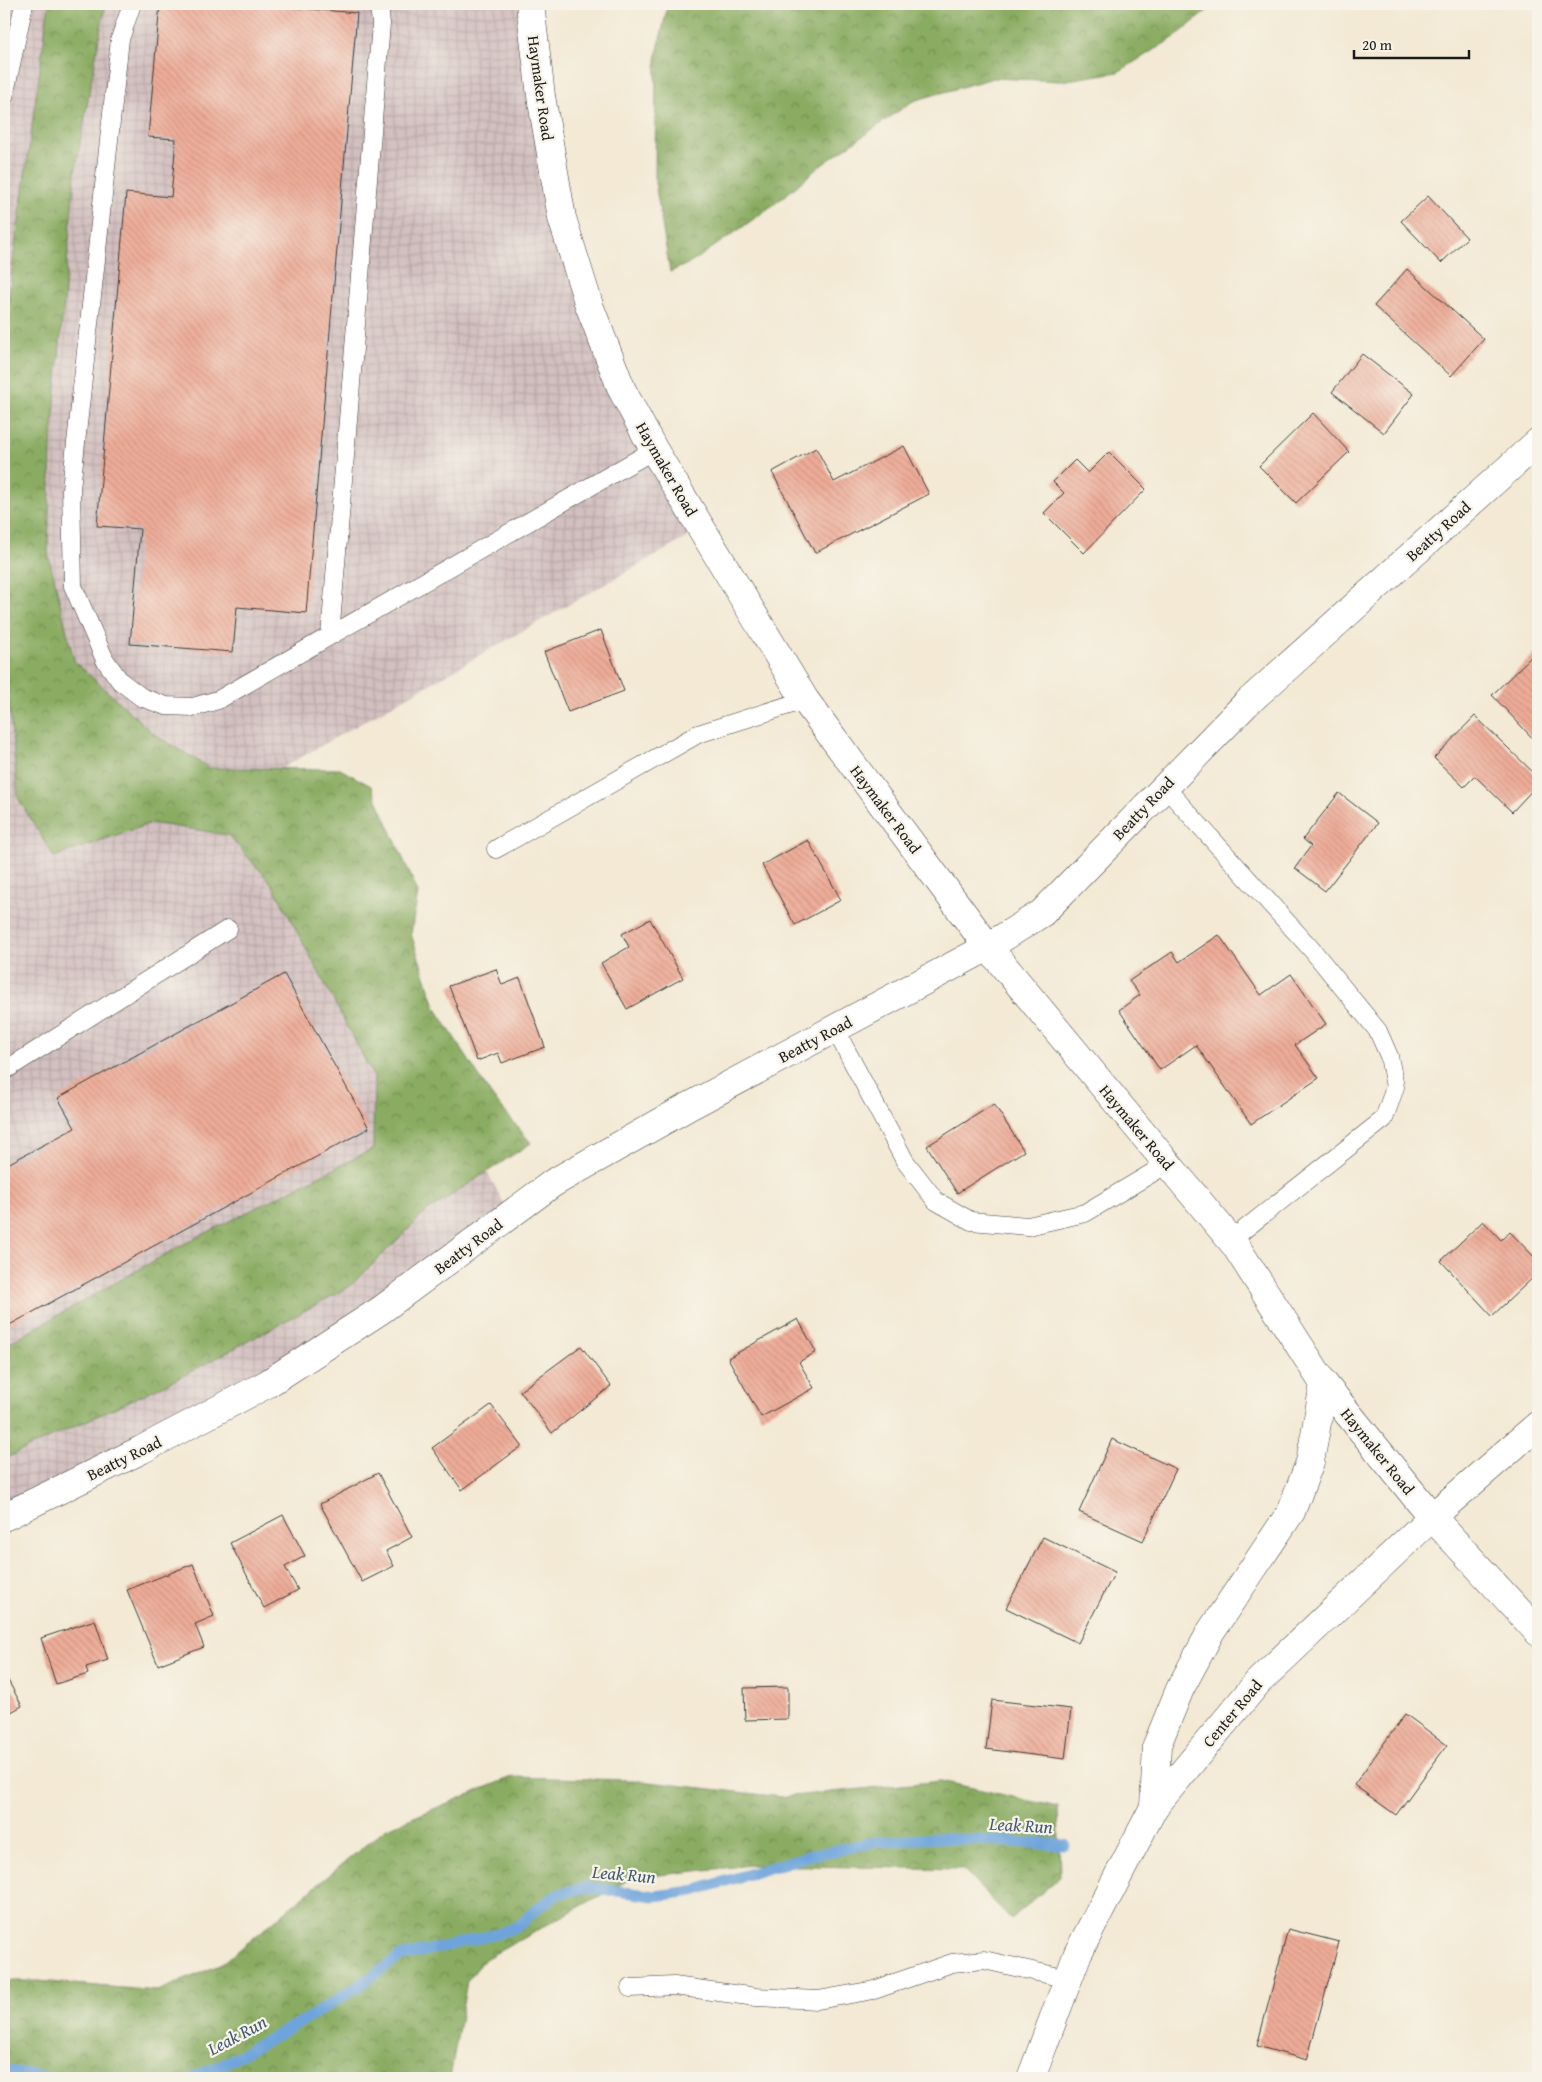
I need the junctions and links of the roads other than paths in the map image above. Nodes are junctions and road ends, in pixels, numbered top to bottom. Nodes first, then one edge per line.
1 (24, 4) edge
2 (132, 4) edge
3 (379, 4) edge
4 (530, 4) edge
5 (7, 67) edge
6 (4, 97) edge
7 (1538, 442) edge
8 (654, 450) junction
9 (330, 636) junction
10 (804, 700) junction
11 (1164, 786) junction
12 (496, 849) dead end
13 (228, 929) dead end
14 (988, 947) junction
15 (835, 1028) junction
16 (4, 1071) edge
17 (1167, 1164) junction
18 (1231, 1240) junction
19 (1324, 1384) junction
20 (1538, 1425) edge
21 (4, 1517) edge
22 (1432, 1517) junction
23 (1538, 1632) edge
24 (1154, 1807) junction
25 (1068, 1979) junction
26 (630, 1988) dead end
27 (1031, 2078) edge

1 - 5 lane
2 - 9 lane
3 - 9 lane
4 - 8 street, Haymaker Road
5 - 6 lane
7 - 11 street, Beatty Road
8 - 9 lane
8 - 10 street, Haymaker Road
10 - 12 lane
10 - 14 street, Haymaker Road
11 - 14 street, Beatty Road
11 - 18 lane
13 - 16 lane
14 - 15 street, Beatty Road
14 - 17 street, Haymaker Road
15 - 17 lane
15 - 21 street, Beatty Road
17 - 18 street, Haymaker Road
18 - 19 street, Haymaker Road
19 - 22 street, Haymaker Road
19 - 24 street
20 - 22 street, Center Road
22 - 23 street, Haymaker Road
22 - 24 street, Center Road
24 - 25 street, Center Road
25 - 26 lane
25 - 27 street, Center Road

